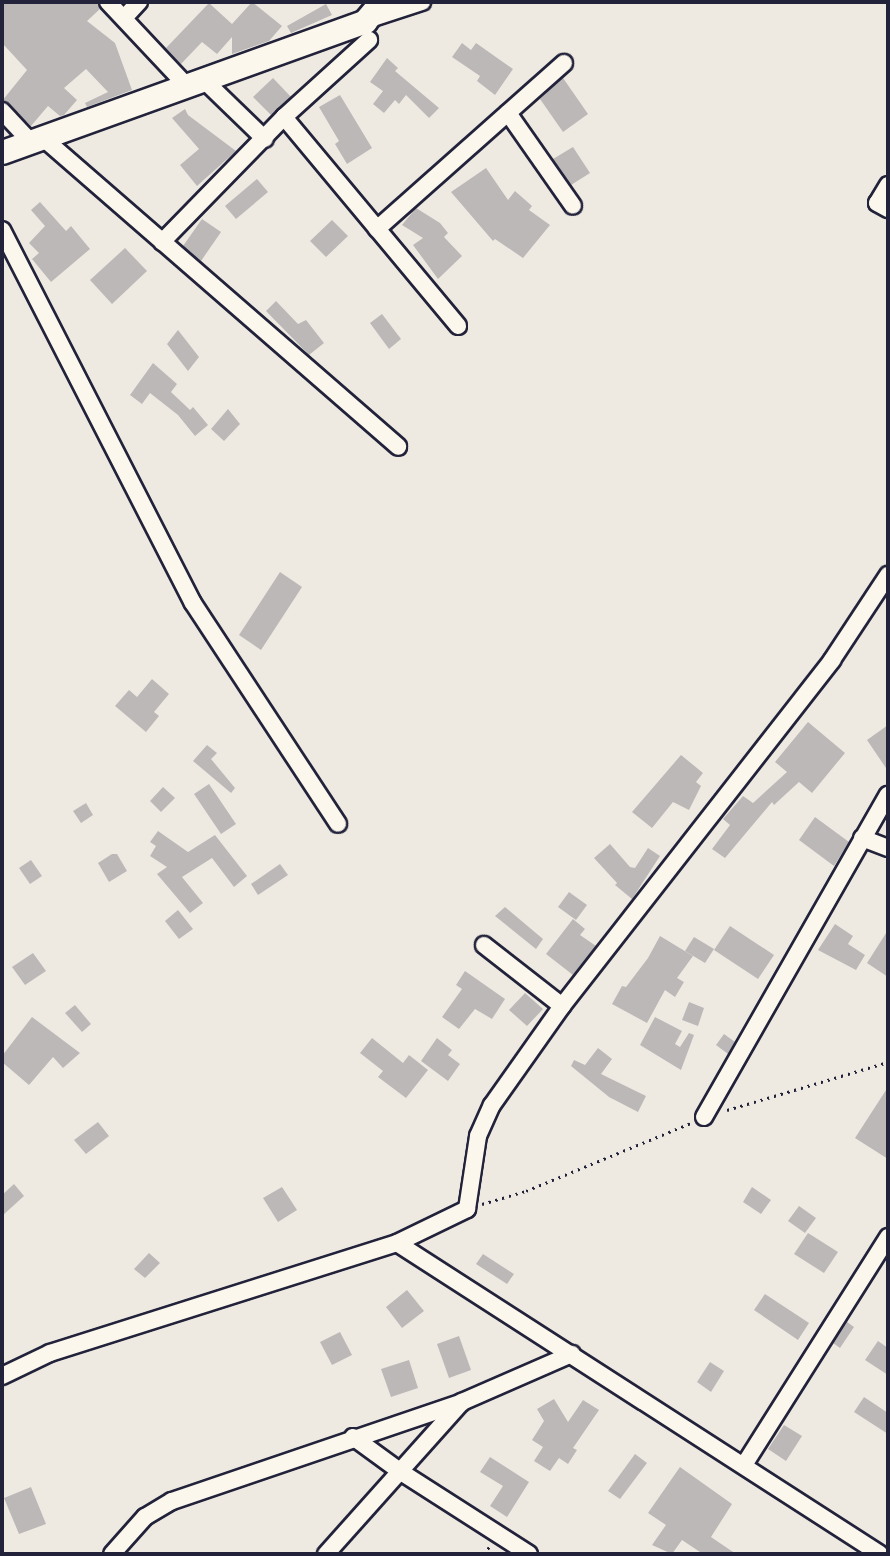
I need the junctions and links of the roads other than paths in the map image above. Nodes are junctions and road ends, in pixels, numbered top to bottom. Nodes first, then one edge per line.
1 (108, 2) edge
2 (139, 2) edge
3 (381, 2) edge
4 (422, 2) edge
5 (124, 18) junction
6 (367, 30) junction
7 (564, 63) dead end
8 (194, 82) junction
9 (2, 111) edge
10 (508, 113) junction
11 (284, 117) junction
12 (36, 139) junction
13 (265, 139) junction
14 (2, 152) edge
15 (888, 185) edge
16 (573, 206) dead end
17 (888, 209) edge
18 (377, 229) junction
19 (2, 230) edge
20 (162, 242) junction
21 (458, 326) dead end
22 (398, 447) dead end
23 (888, 575) edge
24 (888, 795) edge
25 (338, 824) dead end
26 (862, 838) junction
27 (888, 848) edge
28 (484, 945) dead end
29 (562, 1006) junction
30 (704, 1117) road end
31 (888, 1237) edge
32 (397, 1243) junction
33 (572, 1354) junction
34 (2, 1376) edge
35 (462, 1402) junction
36 (353, 1437) junction
37 (744, 1465) junction
38 (401, 1472) junction
39 (112, 1554) edge
40 (326, 1554) edge
41 (529, 1554) edge
42 (880, 1554) edge

1 - 5 street
2 - 5 street
3 - 6 street
4 - 6 street
5 - 8 street
6 - 8 street
6 - 11 street
7 - 10 street
8 - 12 street
8 - 13 street
9 - 12 street
10 - 16 street
10 - 18 street
11 - 13 street
11 - 18 street
12 - 14 street
12 - 20 street
13 - 20 street
15 - 17 street
18 - 21 street
19 - 25 street
20 - 22 street
23 - 29 street
24 - 26 street
26 - 27 street
26 - 30 street
28 - 29 street
29 - 32 street
31 - 37 street
32 - 33 street
32 - 34 street
33 - 35 street
33 - 37 street
35 - 36 street
35 - 38 street
36 - 38 street
36 - 39 street
37 - 42 street
38 - 40 street
38 - 41 street

